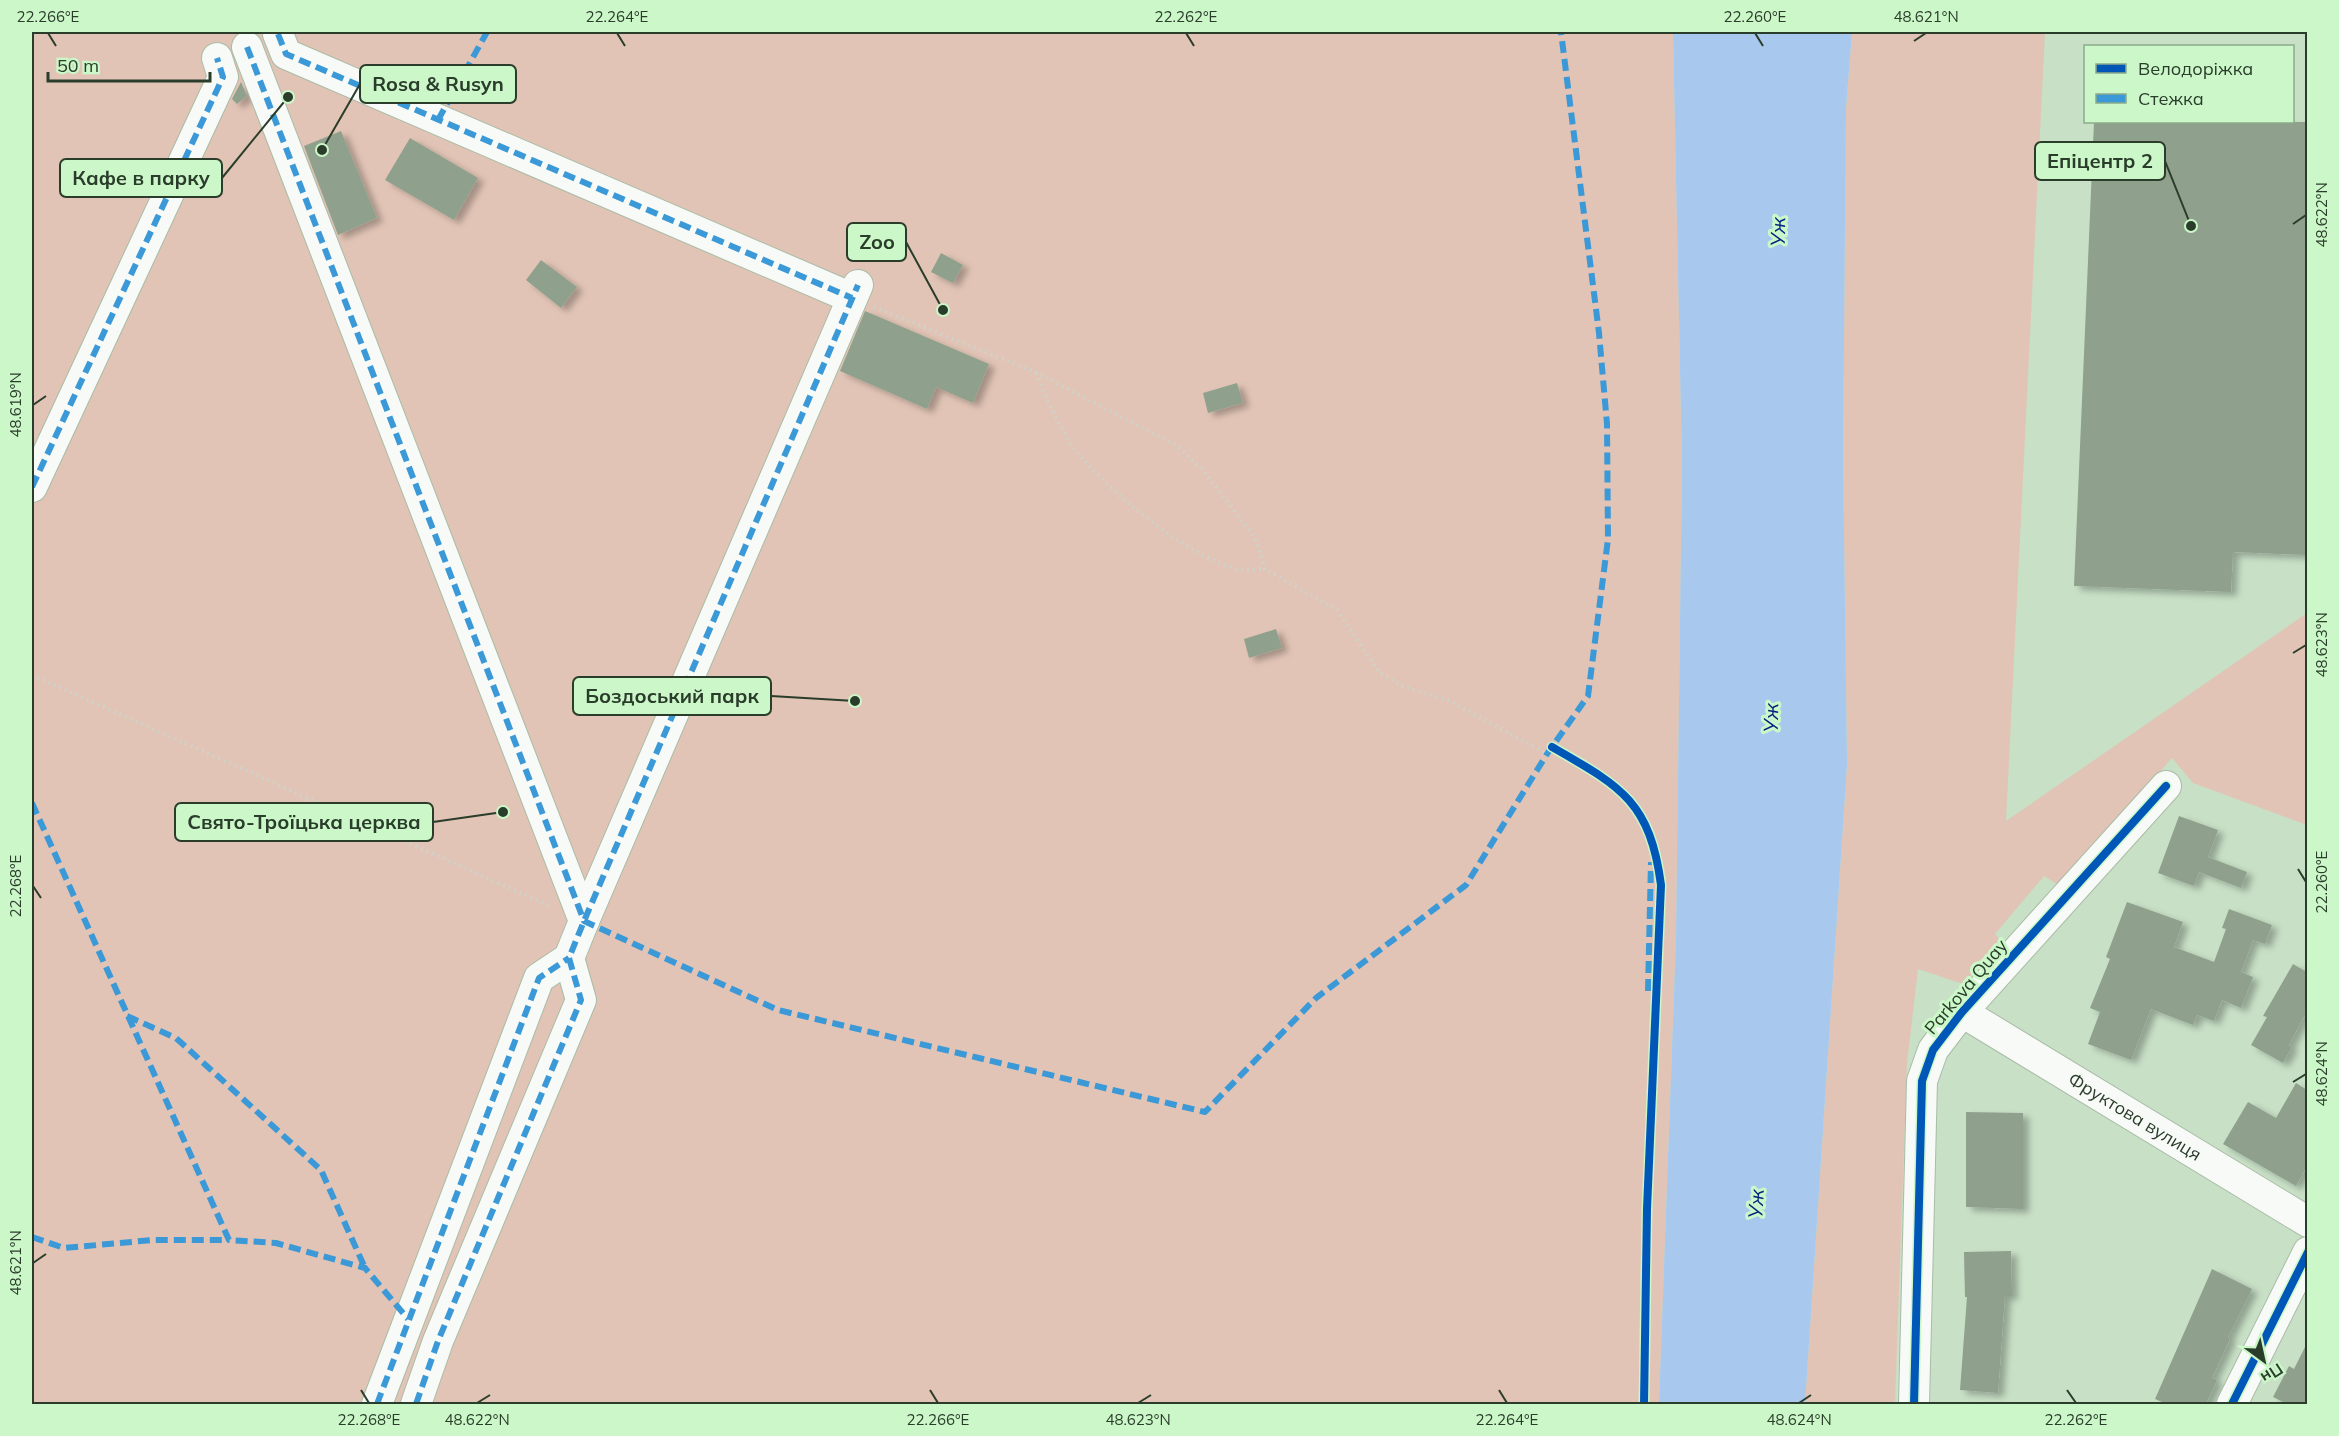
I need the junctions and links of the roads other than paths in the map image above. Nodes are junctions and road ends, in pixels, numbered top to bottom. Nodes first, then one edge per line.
1 (278, 34) dead end
2 (247, 46) dead end
3 (217, 58) dead end
4 (32, 487) edge
5 (2166, 786) dead end
6 (584, 921) junction
7 (569, 958) junction
8 (1962, 1012) junction
9 (2307, 1222) edge
10 (2307, 1252) edge
11 (377, 1404) edge
12 (416, 1404) edge
13 (1914, 1404) edge
14 (2232, 1404) edge

1 - 6 street
2 - 6 street
3 - 4 street
5 - 8 street, Parkova Quay
6 - 7 street
7 - 11 street
7 - 12 street
8 - 9 street, Фруктова вулиця
8 - 13 street, Parkova Quay
10 - 14 street

